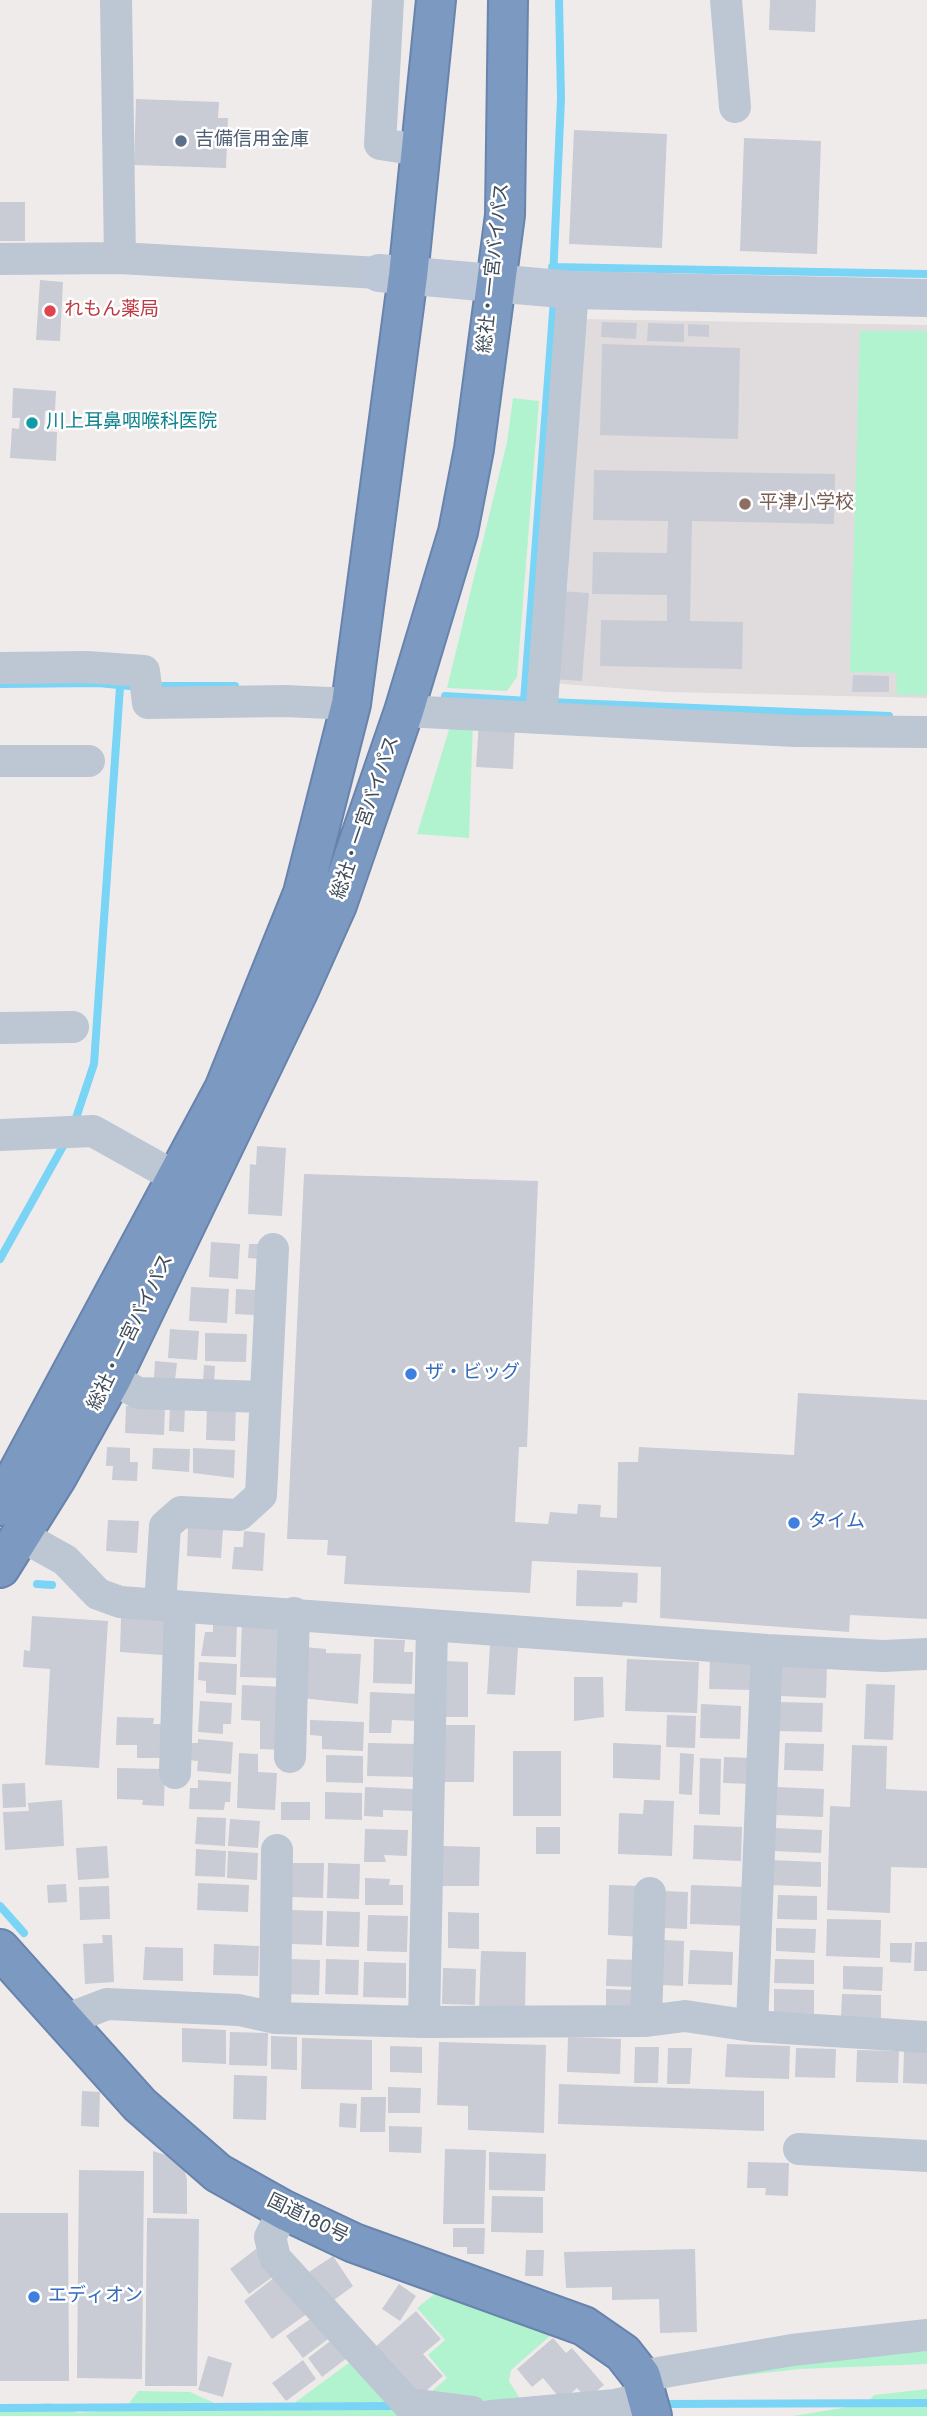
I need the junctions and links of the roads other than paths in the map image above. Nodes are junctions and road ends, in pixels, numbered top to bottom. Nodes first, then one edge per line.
1 (116, 0) edge
2 (388, 0) edge
3 (436, 0) edge
4 (508, 0) edge
5 (726, 0) edge
6 (735, 107) dead end
7 (419, 150) junction
8 (120, 258) junction
9 (0, 259) edge
10 (393, 274) junction
11 (495, 283) junction
12 (560, 288) junction
13 (927, 298) edge
14 (0, 668) edge
15 (351, 705) junction
16 (541, 706) junction
17 (404, 711) junction
18 (927, 732) edge
19 (0, 761) edge
20 (89, 761) dead end
21 (73, 1027) dead end
22 (0, 1028) edge
23 (0, 1135) edge
24 (177, 1178) junction
25 (273, 1249) dead end
26 (111, 1378) junction
27 (264, 1397) junction
28 (10, 1520) edge
29 (0, 1568) edge
30 (170, 1606) junction
31 (294, 1613) junction
32 (432, 1626) junction
33 (767, 1650) junction
34 (927, 1654) edge
35 (290, 1757) dead end
36 (175, 1773) dead end
37 (277, 1850) dead end
38 (650, 1893) dead end
39 (0, 1948) edge
40 (275, 2018) junction
41 (646, 2021) junction
42 (424, 2022) junction
43 (68, 2024) junction
44 (752, 2026) junction
45 (927, 2037) edge
46 (799, 2149) dead end
47 (927, 2156) edge
48 (284, 2210) junction
49 (927, 2335) edge
50 (648, 2401) edge
51 (476, 2416) edge
52 (491, 2416) edge

1 - 8 street
2 - 7 street
3 - 7 highway, 総社・一宮バイパス
4 - 11 highway, 総社・一宮バイパス
5 - 6 street
7 - 10 highway, 総社・一宮バイパス
8 - 9 street
8 - 10 street
10 - 11 street
10 - 15 highway, 総社・一宮バイパス
11 - 12 street
11 - 17 highway, 総社・一宮バイパス
12 - 13 street
12 - 16 street
14 - 15 street
15 - 24 highway, 総社・一宮バイパス
16 - 17 street
16 - 18 street
17 - 26 highway, 総社・一宮バイパス
19 - 20 street
21 - 22 street
23 - 24 street
24 - 28 highway, 総社・一宮バイパス
25 - 27 street
26 - 27 street
26 - 28 highway, 総社・一宮バイパス
27 - 30 street
28 - 29 highway, 総社・一宮バイパス
28 - 30 street
30 - 31 street
30 - 36 street
31 - 32 street
31 - 35 street
32 - 33 street
32 - 42 street
33 - 34 street
33 - 44 street
37 - 40 street
38 - 41 street
39 - 43 highway, 国道180号
40 - 42 street
40 - 43 street
41 - 42 street
41 - 44 street
43 - 48 highway, 国道180号
44 - 45 street
46 - 47 street
48 - 50 highway, 国道180号
48 - 51 street
49 - 50 street
50 - 52 street

